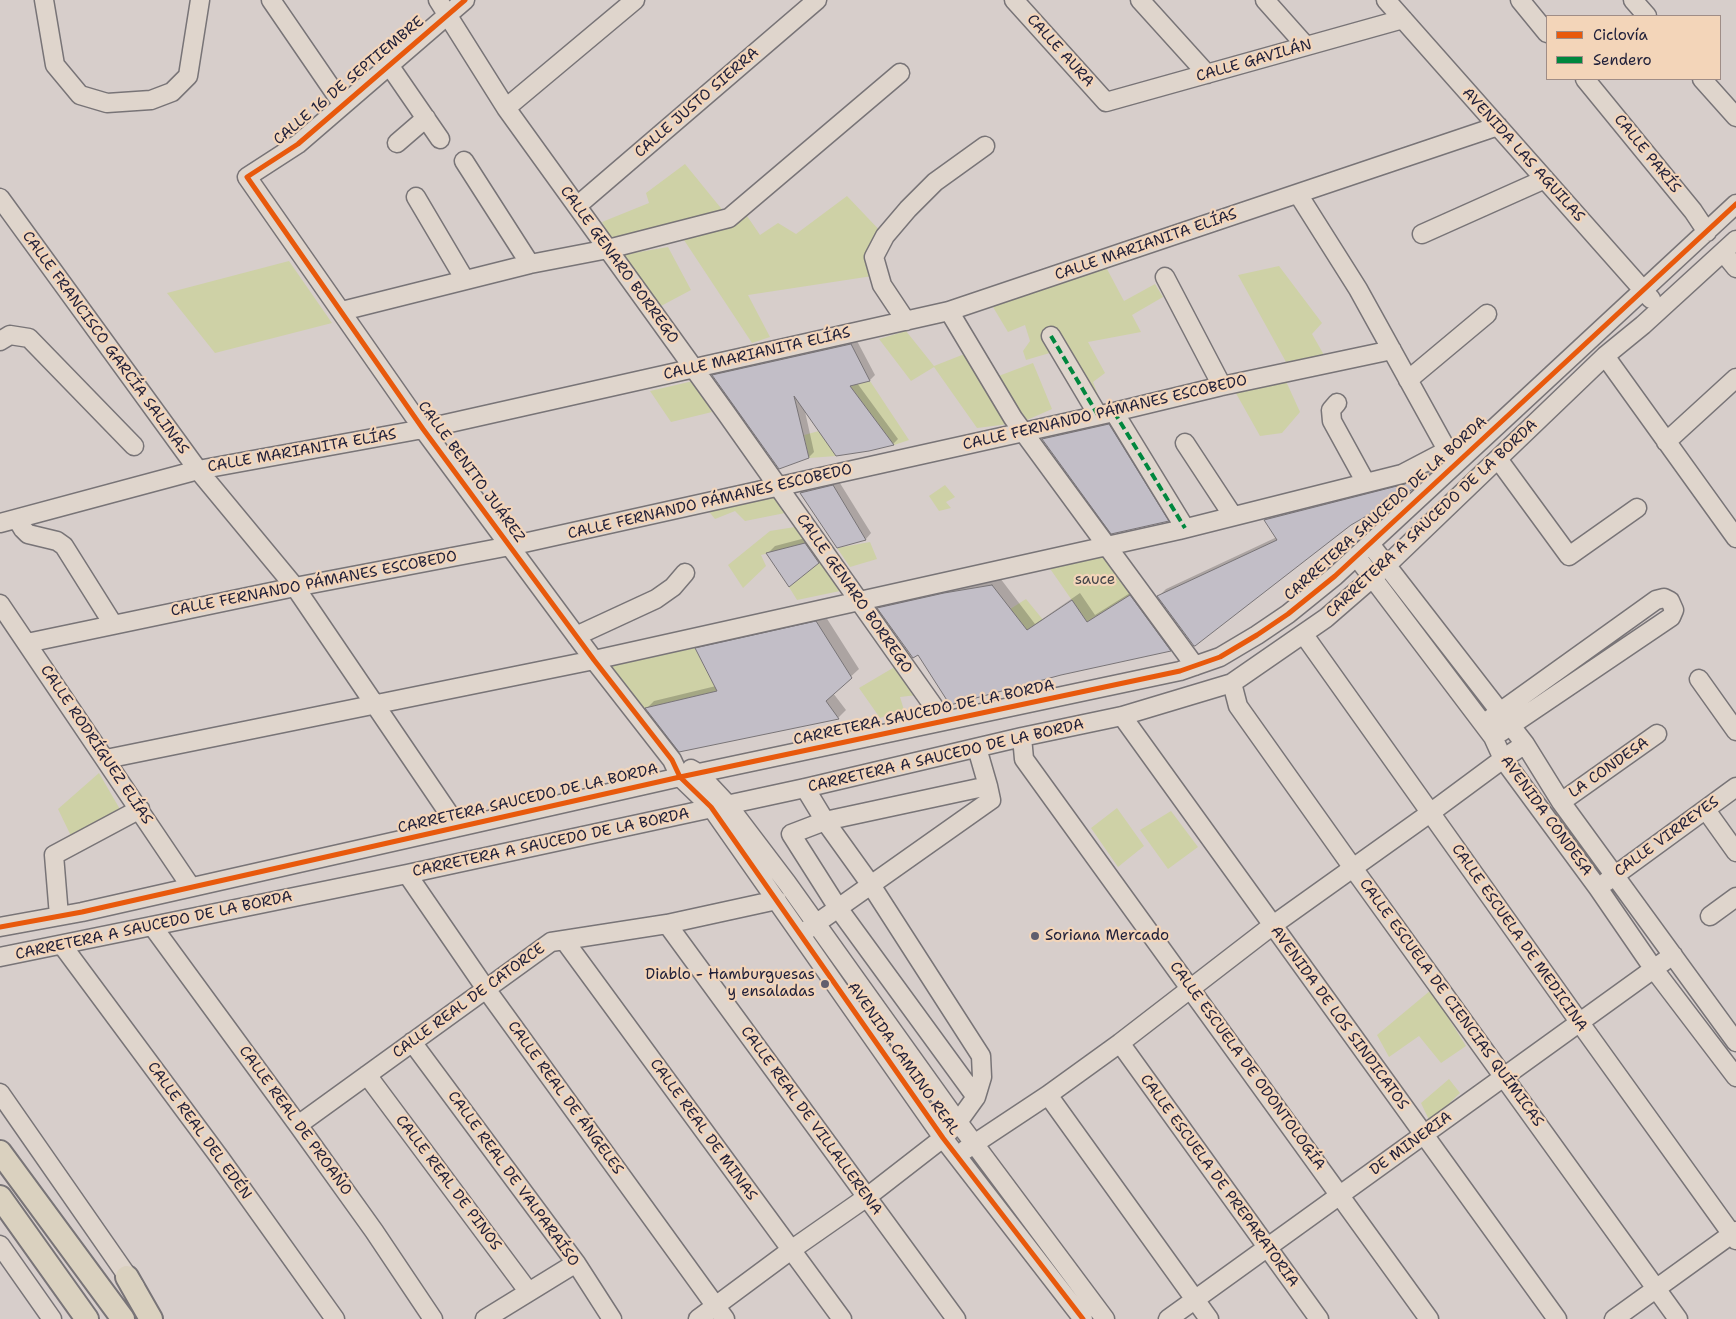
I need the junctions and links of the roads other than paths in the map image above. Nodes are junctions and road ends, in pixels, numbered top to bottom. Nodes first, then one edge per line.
1 (44, 0) edge
2 (200, 0) edge
3 (271, 0) edge
4 (464, 0) edge
5 (635, 0) edge
6 (817, 0) edge
7 (1014, 0) edge
8 (1140, 0) edge
9 (1264, 0) edge
10 (1386, 0) edge
11 (1520, 0) edge
12 (1633, 0) edge
13 (443, 7) edge
14 (1646, 15) edge
15 (1403, 19) junction
16 (1546, 32) edge
17 (1306, 46) junction
18 (388, 65) junction
19 (900, 73) dead end
20 (1207, 74) junction
21 (1586, 80) edge
22 (1703, 80) edge
23 (1106, 102) joint
24 (343, 105) junction
25 (506, 108) junction
26 (1736, 117) edge
27 (426, 118) junction
28 (1498, 126) junction
29 (440, 139) dead end
30 (397, 142) dead end
31 (985, 146) dead end
32 (464, 161) dead end
33 (247, 177) joint
34 (1545, 179) junction
35 (1298, 194) junction
36 (416, 197) dead end
37 (0, 198) edge
38 (1736, 204) edge
39 (577, 206) junction
40 (1707, 232) junction
41 (1422, 234) dead end
42 (1736, 240) edge
43 (608, 249) junction
44 (1723, 252) junction
45 (530, 264) junction
46 (1736, 268) edge
47 (1165, 277) dead end
48 (464, 280) junction
49 (1644, 291) junction
50 (1659, 310) junction
51 (342, 311) junction
52 (949, 311) junction
53 (1487, 314) dead end
54 (906, 321) junction
55 (1051, 336) dead end
56 (0, 340) edge
57 (1392, 350) junction
58 (1604, 356) junction
59 (694, 368) junction
60 (1408, 380) junction
61 (1735, 383) edge
62 (1222, 386) junction
63 (1337, 403) dead end
64 (1106, 414) junction
65 (423, 429) junction
66 (1023, 432) junction
67 (1666, 442) junction
68 (1185, 443) dead end
69 (134, 446) dead end
70 (1451, 458) junction
71 (1498, 459) junction
72 (198, 470) junction
73 (1366, 483) junction
74 (778, 486) junction
75 (1637, 508) dead end
76 (1233, 516) junction
77 (8, 521) edge
78 (1185, 528) junction
79 (1736, 538) edge
80 (1370, 544) junction
81 (510, 546) junction
82 (1107, 546) junction
83 (1356, 556) junction
84 (1386, 566) junction
85 (685, 573) dead end
86 (1372, 578) junction
87 (295, 587) junction
88 (859, 601) junction
89 (0, 604) edge
90 (114, 624) junction
91 (1304, 635) junction
92 (576, 636) junction
93 (1598, 642) junction
94 (27, 644) junction
95 (1609, 659) junction
96 (594, 660) junction
97 (1196, 666) junction
98 (1699, 679) dead end
99 (1232, 683) junction
100 (1530, 691) junction
101 (375, 703) junction
102 (1540, 705) junction
103 (1122, 716) junction
104 (1505, 719) junction
105 (944, 722) junction
106 (1488, 730) junction
107 (1736, 730) edge
108 (1657, 734) dead end
109 (1022, 737) junction
110 (1525, 744) junction
111 (977, 748) junction
112 (1502, 758) junction
113 (106, 759) junction
114 (672, 760) junction
115 (698, 774) junction
116 (680, 778) junction
117 (988, 786) junction
118 (1736, 787) edge
119 (805, 788) junction
120 (1561, 802) junction
121 (720, 805) junction
122 (140, 809) junction
123 (1706, 810) junction
124 (1430, 813) junction
125 (825, 821) junction
126 (458, 827) junction
127 (1736, 852) edge
128 (1353, 868) junction
129 (406, 874) junction
130 (1614, 874) junction
131 (871, 885) junction
132 (192, 887) junction
133 (1598, 888) junction
134 (1736, 897) edge
135 (777, 900) junction
136 (838, 908) junction
137 (59, 916) junction
138 (1710, 916) dead end
139 (667, 924) junction
140 (815, 924) junction
141 (1273, 925) junction
142 (0, 927) edge
143 (153, 927) junction
144 (801, 934) junction
145 (564, 940) junction
146 (62, 945) junction
147 (1673, 956) junction
148 (0, 957) edge
149 (1654, 968) junction
150 (1190, 987) junction
151 (486, 989) junction
152 (1580, 1023) junction
153 (412, 1042) junction
154 (1736, 1042) edge
155 (1120, 1043) junction
156 (367, 1074) junction
157 (1504, 1076) junction
158 (1736, 1077) edge
159 (0, 1093) edge
160 (1048, 1095) junction
161 (976, 1097) junction
162 (958, 1122) junction
163 (298, 1125) junction
164 (1424, 1135) junction
165 (943, 1138) junction
166 (974, 1144) junction
167 (0, 1152) edge
168 (956, 1156) junction
169 (1340, 1195) junction
170 (0, 1197) edge
171 (867, 1197) junction
172 (1734, 1235) edge
173 (0, 1246) edge
174 (1267, 1248) junction
175 (791, 1250) junction
176 (576, 1263) junction
177 (127, 1277) junction
178 (1656, 1288) junction
179 (528, 1291) junction
180 (1195, 1299) junction
181 (721, 1313) edge
182 (52, 1319) edge
183 (87, 1319) edge
184 (123, 1319) edge
185 (151, 1319) edge
186 (159, 1319) edge
187 (336, 1319) edge
188 (433, 1319) edge
189 (485, 1319) edge
190 (612, 1319) edge
191 (698, 1319) edge
192 (842, 1319) edge
193 (956, 1319) edge
194 (1083, 1319) edge
195 (1105, 1319) edge
196 (1168, 1319) edge
197 (1209, 1319) edge
198 (1319, 1319) edge
199 (1429, 1319) edge
200 (1557, 1319) edge
201 (1614, 1319) edge
202 (1678, 1319) edge

1 - 2 street
3 - 24 street
4 - 13 street, CALLE 16 DE SEPTIEMBRE
5 - 25 street
6 - 39 street, CALLE JUSTO SIERRA
7 - 23 street, CALLE AURA
8 - 20 street
9 - 17 street
10 - 15 street, AVENIDA LAS AGUILAS
11 - 16 street
12 - 14 street
13 - 18 street, CALLE 16 DE SEPTIEMBRE
13 - 25 street, CALLE GENARO BORREGO
15 - 17 street, CALLE GAVILÁN
15 - 28 street, AVENIDA LAS AGUILAS
17 - 20 street, CALLE GAVILÁN
18 - 24 street, CALLE 16 DE SEPTIEMBRE
18 - 27 street
19 - 43 street
20 - 23 street, CALLE GAVILÁN
21 - 40 street, CALLE PARÍS
22 - 26 street
24 - 33 street, CALLE 16 DE SEPTIEMBRE
25 - 39 street, CALLE GENARO BORREGO
27 - 29 street
27 - 30 street
28 - 34 street, AVENIDA LAS AGUILAS
28 - 35 street, CALLE MARIANITA ELÍAS
31 - 54 street
32 - 45 street
33 - 51 street, CALLE BENITO JUÁREZ
34 - 41 street
34 - 49 street, AVENIDA LAS AGUILAS
35 - 52 street, CALLE MARIANITA ELÍAS
35 - 57 street
36 - 48 street
37 - 72 street, CALLE FRANCISCO GARCÍA SALINAS
38 - 40 street
39 - 43 street, CALLE GENARO BORREGO
40 - 49 street, CARRETERA SAUCEDO DE LA BORDA
42 - 44 street, CARRETERA A SAUCEDO DE LA BORDA
43 - 45 street
43 - 59 street, CALLE GENARO BORREGO
44 - 46 street
44 - 50 street, CARRETERA A SAUCEDO DE LA BORDA
45 - 48 street
47 - 62 street
48 - 51 street
49 - 50 street, AVENIDA LAS AGUILAS
49 - 70 street, CARRETERA SAUCEDO DE LA BORDA
50 - 58 street, CARRETERA A SAUCEDO DE LA BORDA
51 - 65 street, CALLE BENITO JUÁREZ
52 - 54 street, CALLE MARIANITA ELÍAS
52 - 66 street
53 - 60 street
54 - 59 street, CALLE MARIANITA ELÍAS
55 - 64 street
56 - 69 street
57 - 60 street
57 - 62 street, CALLE FERNANDO PÁMANES ESCOBEDO
58 - 67 street
58 - 71 street, CARRETERA A SAUCEDO DE LA BORDA
59 - 65 street, CALLE MARIANITA ELÍAS
59 - 74 street, CALLE GENARO BORREGO
60 - 70 street
61 - 67 street
62 - 64 street, CALLE FERNANDO PÁMANES ESCOBEDO
63 - 73 street
64 - 66 street, CALLE FERNANDO PÁMANES ESCOBEDO
64 - 78 street
65 - 72 street, CALLE MARIANITA ELÍAS
65 - 81 street, CALLE BENITO JUÁREZ
66 - 74 street, CALLE FERNANDO PÁMANES ESCOBEDO
66 - 82 street
67 - 79 street
68 - 76 street
70 - 73 street
70 - 80 street, CARRETERA SAUCEDO DE LA BORDA
71 - 75 street
71 - 84 street, CARRETERA A SAUCEDO DE LA BORDA
72 - 77 street, CALLE MARIANITA ELÍAS
72 - 87 street, CALLE FRANCISCO GARCÍA SALINAS
73 - 76 street
74 - 81 street, CALLE FERNANDO PÁMANES ESCOBEDO
74 - 88 street, CALLE GENARO BORREGO
76 - 78 street
77 - 90 street
78 - 82 street
80 - 83 street, CARRETERA SAUCEDO DE LA BORDA
80 - 84 street, AVENIDA CONDESA
81 - 87 street, CALLE FERNANDO PÁMANES ESCOBEDO
81 - 92 street, CALLE BENITO JUÁREZ
82 - 88 street
82 - 97 street
83 - 86 street, AVENIDA CONDESA
83 - 97 street, CARRETERA SAUCEDO DE LA BORDA
84 - 86 street, CARRETERA A SAUCEDO DE LA BORDA
84 - 104 street, AVENIDA CONDESA
85 - 92 street
86 - 91 street, CARRETERA A SAUCEDO DE LA BORDA
86 - 106 street, AVENIDA CONDESA
87 - 90 street, CALLE FERNANDO PÁMANES ESCOBEDO
87 - 101 street, CALLE FRANCISCO GARCÍA SALINAS
88 - 96 street
88 - 105 street, CALLE GENARO BORREGO
89 - 94 street, CALLE RODRÍGUEZ ELÍAS
90 - 94 street, CALLE FERNANDO PÁMANES ESCOBEDO
91 - 99 street, CARRETERA A SAUCEDO DE LA BORDA
91 - 124 street, CALLE ESCUELA DE MEDICINA
92 - 96 street, CALLE BENITO JUÁREZ
93 - 95 street
93 - 95 street
93 - 100 street
94 - 113 street, CALLE RODRÍGUEZ ELÍAS
95 - 102 street
96 - 101 street
96 - 114 street, CALLE BENITO JUÁREZ
97 - 105 street, CARRETERA SAUCEDO DE LA BORDA
98 - 107 street
99 - 103 street, CARRETERA A SAUCEDO DE LA BORDA
99 - 128 street, CALLE ESCUELA DE CIENCIAS QUÍMICAS
100 - 102 street
100 - 104 street
101 - 113 street
101 - 126 street, CALLE FRANCISCO GARCÍA SALINAS
102 - 104 street
103 - 109 street, CARRETERA A SAUCEDO DE LA BORDA
103 - 141 street, AVENIDA DE LOS SINDICATOS
104 - 106 street
104 - 110 street, AVENIDA CONDESA
105 - 115 street, CARRETERA SAUCEDO DE LA BORDA
106 - 112 street, AVENIDA CONDESA
108 - 120 street, LA CONDESA
109 - 111 street, CARRETERA A SAUCEDO DE LA BORDA
109 - 150 street, CALLE ESCUELA DE ODONTOLOGÍA
110 - 112 street
110 - 120 street, AVENIDA CONDESA
111 - 117 street
111 - 119 street, CARRETERA A SAUCEDO DE LA BORDA
112 - 124 street
112 - 133 street, AVENIDA CONDESA
113 - 122 street, CALLE RODRÍGUEZ ELÍAS
114 - 115 street, CALLE BENITO JUÁREZ
114 - 116 street, CALLE BENITO JUÁREZ
115 - 116 street, CARRETERA SAUCEDO DE LA BORDA
115 - 121 street, CALLE BENITO JUÁREZ
116 - 121 street
116 - 126 street, CARRETERA SAUCEDO DE LA BORDA
117 - 125 street
117 - 131 street
118 - 123 street, CALLE VIRREYES
119 - 121 street, CARRETERA A SAUCEDO DE LA BORDA
119 - 125 street
120 - 130 street, AVENIDA CONDESA
121 - 129 street, CARRETERA A SAUCEDO DE LA BORDA
121 - 135 street, AVENIDA CAMINO REAL
121 - 140 street, AVENIDA CAMINO REAL
122 - 132 street, CALLE RODRÍGUEZ ELÍAS
122 - 137 street
123 - 127 street
123 - 130 street, CALLE VIRREYES
124 - 128 street
124 - 152 street, CALLE ESCUELA DE MEDICINA
125 - 131 street
125 - 136 street
126 - 132 street, CARRETERA SAUCEDO DE LA BORDA
128 - 141 street
128 - 157 street, CALLE ESCUELA DE CIENCIAS QUÍMICAS
129 - 143 street, CARRETERA A SAUCEDO DE LA BORDA
129 - 151 street, CALLE REAL DE ÁNGELES
130 - 133 street, CALLE VIRREYES
130 - 147 street, AVENIDA CONDESA
131 - 136 street
131 - 161 street
132 - 137 street, CARRETERA SAUCEDO DE LA BORDA
133 - 149 street, AVENIDA CONDESA
134 - 138 street
135 - 139 street, CALLE REAL DE CATORCE
135 - 144 street, AVENIDA CAMINO REAL
136 - 140 street
136 - 161 street
137 - 142 street, CARRETERA SAUCEDO DE LA BORDA
139 - 145 street, CALLE REAL DE CATORCE
139 - 171 street, CALLE REAL DE VILLALLERENA
140 - 144 street
140 - 162 street, AVENIDA CAMINO REAL
141 - 150 street
141 - 164 street, AVENIDA DE LOS SINDICATOS
143 - 146 street, CARRETERA A SAUCEDO DE LA BORDA
143 - 163 street, CALLE REAL DE PROAÑO
144 - 165 street, AVENIDA CAMINO REAL
145 - 151 street, CALLE REAL DE CATORCE
145 - 175 street, CALLE REAL DE MINAS
146 - 148 street, CARRETERA A SAUCEDO DE LA BORDA
146 - 187 street, CALLE REAL DEL EDÉN
147 - 149 street, DE MINERIA
147 - 154 street, AVENIDA CONDESA
149 - 152 street, DE MINERIA
149 - 158 street, AVENIDA CONDESA
150 - 155 street
150 - 169 street, CALLE ESCUELA DE ODONTOLOGÍA
151 - 153 street, CALLE REAL DE CATORCE
151 - 181 street, CALLE REAL DE ÁNGELES
152 - 157 street, DE MINERIA
152 - 172 street, CALLE ESCUELA DE MEDICINA
153 - 156 street, CALLE REAL DE CATORCE
153 - 176 street, CALLE REAL DE VALPARAÍSO
155 - 160 street
155 - 174 street, CALLE ESCUELA DE PREPARATORIA
156 - 163 street, CALLE REAL DE CATORCE
156 - 179 street, CALLE REAL DE PINOS
157 - 164 street, DE MINERIA
157 - 178 street, CALLE ESCUELA DE CIENCIAS QUÍMICAS
159 - 177 street
160 - 166 street
160 - 180 street
161 - 162 street
162 - 165 street
162 - 166 street, AVENIDA CAMINO REAL
163 - 188 street, CALLE REAL DE PROAÑO
164 - 169 street, DE MINERIA
164 - 200 street, AVENIDA DE LOS SINDICATOS
165 - 168 street, AVENIDA CAMINO REAL
165 - 171 street
166 - 168 street
166 - 195 street, AVENIDA CAMINO REAL
167 - 184 main road
168 - 194 street, AVENIDA CAMINO REAL
169 - 174 street, DE MINERIA
169 - 199 street, CALLE ESCUELA DE ODONTOLOGÍA
170 - 183 main road
171 - 175 street
171 - 193 street, CALLE REAL DE VILLALLERENA
172 - 178 street
173 - 182 street
174 - 180 street, DE MINERIA
174 - 198 street, CALLE ESCUELA DE PREPARATORIA
175 - 181 street
175 - 192 street, CALLE REAL DE MINAS
176 - 179 street
176 - 190 street, CALLE REAL DE VALPARAÍSO
177 - 185 main road
177 - 186 street
178 - 201 street
178 - 202 street, CALLE ESCUELA DE CIENCIAS QUÍMICAS
179 - 189 street
180 - 196 street, DE MINERIA
180 - 197 street
181 - 191 street

